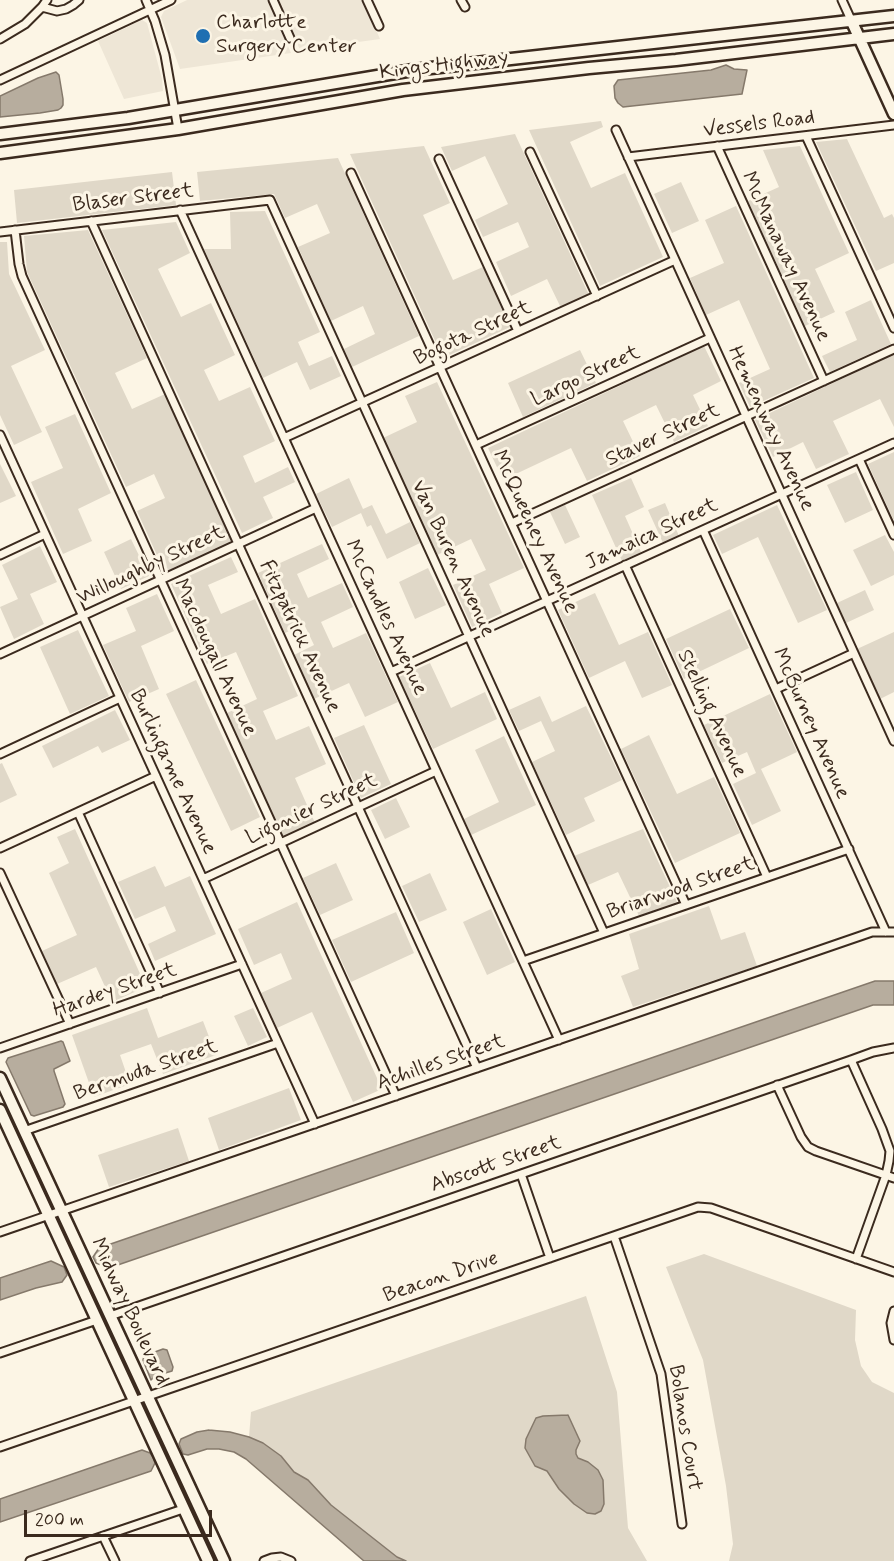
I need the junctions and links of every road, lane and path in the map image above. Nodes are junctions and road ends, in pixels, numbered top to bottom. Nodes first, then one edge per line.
1 (79, 0) edge
2 (146, 0) edge
3 (171, 0) edge
4 (273, 0) edge
5 (367, 0) edge
6 (842, 0) edge
7 (44, 3) edge
8 (150, 10) junction
9 (894, 16) edge
10 (852, 22) junction
11 (379, 26) dead end
12 (894, 34) edge
13 (1, 37) edge
14 (290, 38) dead end
15 (859, 38) junction
16 (0, 80) edge
17 (175, 110) junction
18 (894, 114) edge
19 (894, 125) edge
20 (178, 129) junction
21 (616, 130) dead end
22 (0, 134) edge
23 (806, 136) junction
24 (717, 146) junction
25 (530, 152) dead end
26 (0, 153) edge
27 (628, 157) junction
28 (439, 159) dead end
29 (351, 173) dead end
30 (270, 200) joint
31 (180, 210) junction
32 (91, 221) junction
33 (15, 230) junction
34 (0, 232) edge
35 (675, 260) junction
36 (597, 296) junction
37 (894, 328) edge
38 (519, 331) junction
39 (710, 338) junction
40 (894, 349) edge
41 (441, 367) junction
42 (824, 381) junction
43 (363, 402) junction
44 (746, 416) junction
45 (0, 435) edge
46 (284, 438) junction
47 (894, 443) edge
48 (476, 445) junction
49 (4, 453) edge
50 (859, 459) junction
51 (781, 494) junction
52 (316, 508) junction
53 (512, 523) junction
54 (703, 530) junction
55 (45, 534) junction
56 (894, 535) edge
57 (238, 544) junction
58 (0, 555) edge
59 (625, 566) junction
60 (161, 580) junction
61 (547, 601) junction
62 (83, 616) junction
63 (469, 637) junction
64 (854, 653) junction
65 (0, 654) edge
66 (391, 672) junction
67 (776, 688) junction
68 (120, 698) junction
69 (893, 737) edge
70 (0, 754) edge
71 (436, 771) junction
72 (156, 776) junction
73 (358, 807) junction
74 (78, 812) junction
75 (280, 843) junction
76 (0, 848) edge
77 (849, 849) junction
78 (0, 873) edge
79 (767, 877) junction
80 (203, 879) junction
81 (686, 905) junction
82 (890, 932) edge
83 (604, 933) junction
84 (523, 961) junction
85 (242, 964) junction
86 (160, 993) junction
87 (70, 1024) junction
88 (559, 1040) junction
89 (278, 1043) junction
90 (0, 1048) edge
91 (894, 1048) edge
92 (851, 1060) junction
93 (477, 1068) junction
94 (0, 1078) edge
95 (777, 1085) junction
96 (396, 1096) junction
97 (0, 1110) edge
98 (315, 1124) junction
99 (24, 1131) junction
100 (521, 1174) junction
101 (885, 1175) junction
102 (894, 1178) edge
103 (62, 1211) junction
104 (49, 1215) junction
105 (0, 1232) edge
106 (614, 1236) junction
107 (550, 1258) junction
108 (856, 1259) junction
109 (894, 1272) edge
110 (894, 1311) edge
111 (110, 1316) junction
112 (97, 1320) junction
113 (894, 1340) edge
114 (0, 1353) edge
115 (147, 1396) junction
116 (134, 1401) junction
117 (0, 1447) edge
118 (183, 1509) junction
119 (682, 1524) dead end
120 (103, 1536) junction
121 (30, 1561) edge
122 (115, 1561) edge
123 (208, 1561) edge
124 (224, 1561) edge
125 (264, 1561) edge
126 (291, 1561) edge

1 - 7 street
2 - 8 street
3 - 8 street
4 - 14 street
5 - 11 street
6 - 10 street
7 - 13 street
8 - 16 street
8 - 17 street
9 - 10 main road, Kings Highway
10 - 15 main road
10 - 17 main road, Kings Highway
12 - 15 main road, Kings Highway
15 - 18 main road
15 - 20 main road, Kings Highway
17 - 20 street
17 - 22 main road, Kings Highway
19 - 23 street, Vessels Road
20 - 26 main road, Kings Highway
21 - 27 street, Hemenway Avenue
23 - 24 street, Vessels Road
23 - 37 street
24 - 27 street, Vessels Road
24 - 42 street, McManaway Avenue
25 - 36 street
27 - 35 street, Hemenway Avenue
28 - 38 street
29 - 41 street, McQueeney Avenue
30 - 31 street, Blaser Street
30 - 43 street, Van Buren Avenue
31 - 32 street, Blaser Street
31 - 46 street, McCandles Avenue
32 - 33 street, Blaser Street
32 - 57 street, Fitzpatrick Avenue
33 - 34 street, Blaser Street
33 - 60 street, Macdougall Avenue
35 - 36 street, Bogota Street
35 - 39 street, Hemenway Avenue
36 - 38 street, Bogota Street
38 - 41 street, Bogota Street
39 - 44 street, Hemenway Avenue
39 - 48 street, Largo Street
40 - 42 street, Staver Street
41 - 43 street, Bogota Street
41 - 48 street, McQueeney Avenue
42 - 44 street, Staver Street
43 - 46 street, Bogota Street
43 - 63 street, Van Buren Avenue
44 - 51 street, Hemenway Avenue
44 - 53 street, Staver Street
45 - 49 street, Burlingame Avenue
46 - 52 street, McCandles Avenue
47 - 50 street, Jamaica Street
48 - 53 street, McQueeney Avenue
49 - 55 street, Burlingame Avenue
50 - 51 street, Jamaica Street
50 - 56 street
51 - 54 street, Jamaica Street
51 - 64 street, Hemenway Avenue
52 - 57 street, Willoughby Street
52 - 66 street, McCandles Avenue
53 - 61 street, McQueeney Avenue
54 - 59 street, Jamaica Street
54 - 67 street, McBurney Avenue
55 - 58 street
55 - 62 street, Burlingame Avenue
57 - 60 street, Willoughby Street
57 - 73 street, Fitzpatrick Avenue
59 - 61 street, Jamaica Street
59 - 79 street, Stelling Avenue
60 - 62 street, Willoughby Street
60 - 75 street, Macdougall Avenue
61 - 63 street, Jamaica Street
61 - 81 street, McQueeney Avenue
62 - 65 street, Willoughby Street
62 - 68 street, Burlingame Avenue
63 - 66 street, Jamaica Street
63 - 83 street, Van Buren Avenue
64 - 67 street
64 - 69 street, Hemenway Avenue
66 - 71 street, McCandles Avenue
67 - 77 street, McBurney Avenue
68 - 70 street
68 - 72 street, Burlingame Avenue
71 - 73 street, Ligonier Street
71 - 84 street, McCandles Avenue
72 - 74 street
72 - 80 street, Burlingame Avenue
73 - 75 street, Ligonier Street
73 - 93 street, Fitzpatrick Avenue
74 - 76 street
74 - 86 street
75 - 80 street, Ligonier Street
75 - 96 street, Macdougall Avenue
77 - 79 street, Briarwood Street
77 - 82 street, McBurney Avenue
78 - 87 street
79 - 81 street, Briarwood Street
80 - 85 street, Burlingame Avenue
81 - 83 street, Briarwood Street
82 - 88 street, Achilles Street
83 - 84 street, Briarwood Street
84 - 88 street, McCandles Avenue
85 - 86 street, Hardey Street
85 - 89 street, Burlingame Avenue
86 - 87 street, Hardey Street
87 - 90 street, Hardey Street
88 - 93 street, Achilles Street
89 - 98 street, Burlingame Avenue
89 - 99 street, Bermuda Street
91 - 92 street, Abscott Street
92 - 95 street, Abscott Street
92 - 101 street
93 - 96 street, Achilles Street
94 - 99 main road, Midway Boulevard
95 - 100 street, Abscott Street
95 - 101 street
96 - 98 street, Achilles Street
97 - 104 main road, Midway Boulevard
98 - 103 street, Achilles Street
99 - 103 main road, Midway Boulevard
100 - 107 street
100 - 111 street, Abscott Street
101 - 102 street
101 - 108 street
103 - 104 street, Achilles Street
103 - 111 main road, Midway Boulevard
104 - 105 street, Achilles Street
104 - 112 main road, Midway Boulevard
106 - 107 street, Beacon Drive
106 - 108 street, Beacon Drive
106 - 119 street, Bolanos Court
107 - 115 street, Beacon Drive
108 - 109 street, Beacon Drive
110 - 113 street
111 - 115 main road, Midway Boulevard
112 - 114 street
112 - 116 main road, Midway Boulevard
115 - 116 street, Beacon Drive
115 - 124 main road, Midway Boulevard
116 - 117 street, Beacon Drive
116 - 118 main road, Midway Boulevard
118 - 120 street
118 - 123 main road, Midway Boulevard
120 - 121 street
120 - 122 street
125 - 126 street

